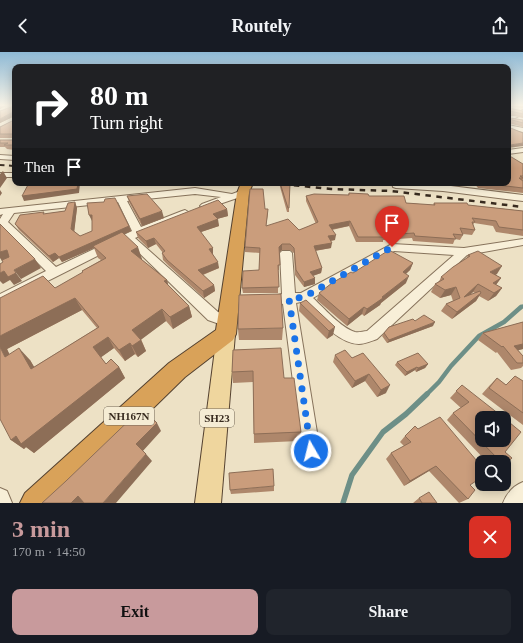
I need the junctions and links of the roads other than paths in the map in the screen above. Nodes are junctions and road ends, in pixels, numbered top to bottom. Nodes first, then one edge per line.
1 (511, 127) edge
2 (523, 130) edge
3 (523, 150) edge
4 (511, 152) edge
5 (0, 157) edge
6 (12, 158) edge
7 (0, 175) edge
8 (12, 175) edge
9 (412, 186) edge
10 (240, 191) edge
11 (121, 198) junction
12 (523, 198) edge
13 (11, 210) junction
14 (0, 212) edge
15 (10, 228) junction
16 (0, 232) edge
17 (133, 234) junction
18 (523, 242) edge
19 (464, 252) junction
20 (286, 253) dead end
21 (54, 272) junction
22 (297, 298) junction
23 (265, 299) edge
24 (0, 300) edge
25 (227, 328) junction
26 (311, 451) dead end
27 (523, 492) edge
28 (0, 498) edge
29 (2, 503) edge
30 (35, 503) edge
31 (208, 503) edge
32 (513, 503) edge

1 - 2 street
3 - 4 street
5 - 6 street
7 - 8 street
9 - 12 street
10 - 11 street
10 - 17 street
10 - 25 highway
11 - 13 street
11 - 17 street
13 - 14 street
13 - 15 street
15 - 16 street
15 - 21 street
17 - 21 street
17 - 25 street
18 - 19 street
19 - 22 street
19 - 22 street
20 - 22 street
21 - 24 street
22 - 23 street
22 - 26 street
25 - 30 highway, NH167N
25 - 31 main road, SH23
27 - 32 street
28 - 29 street

